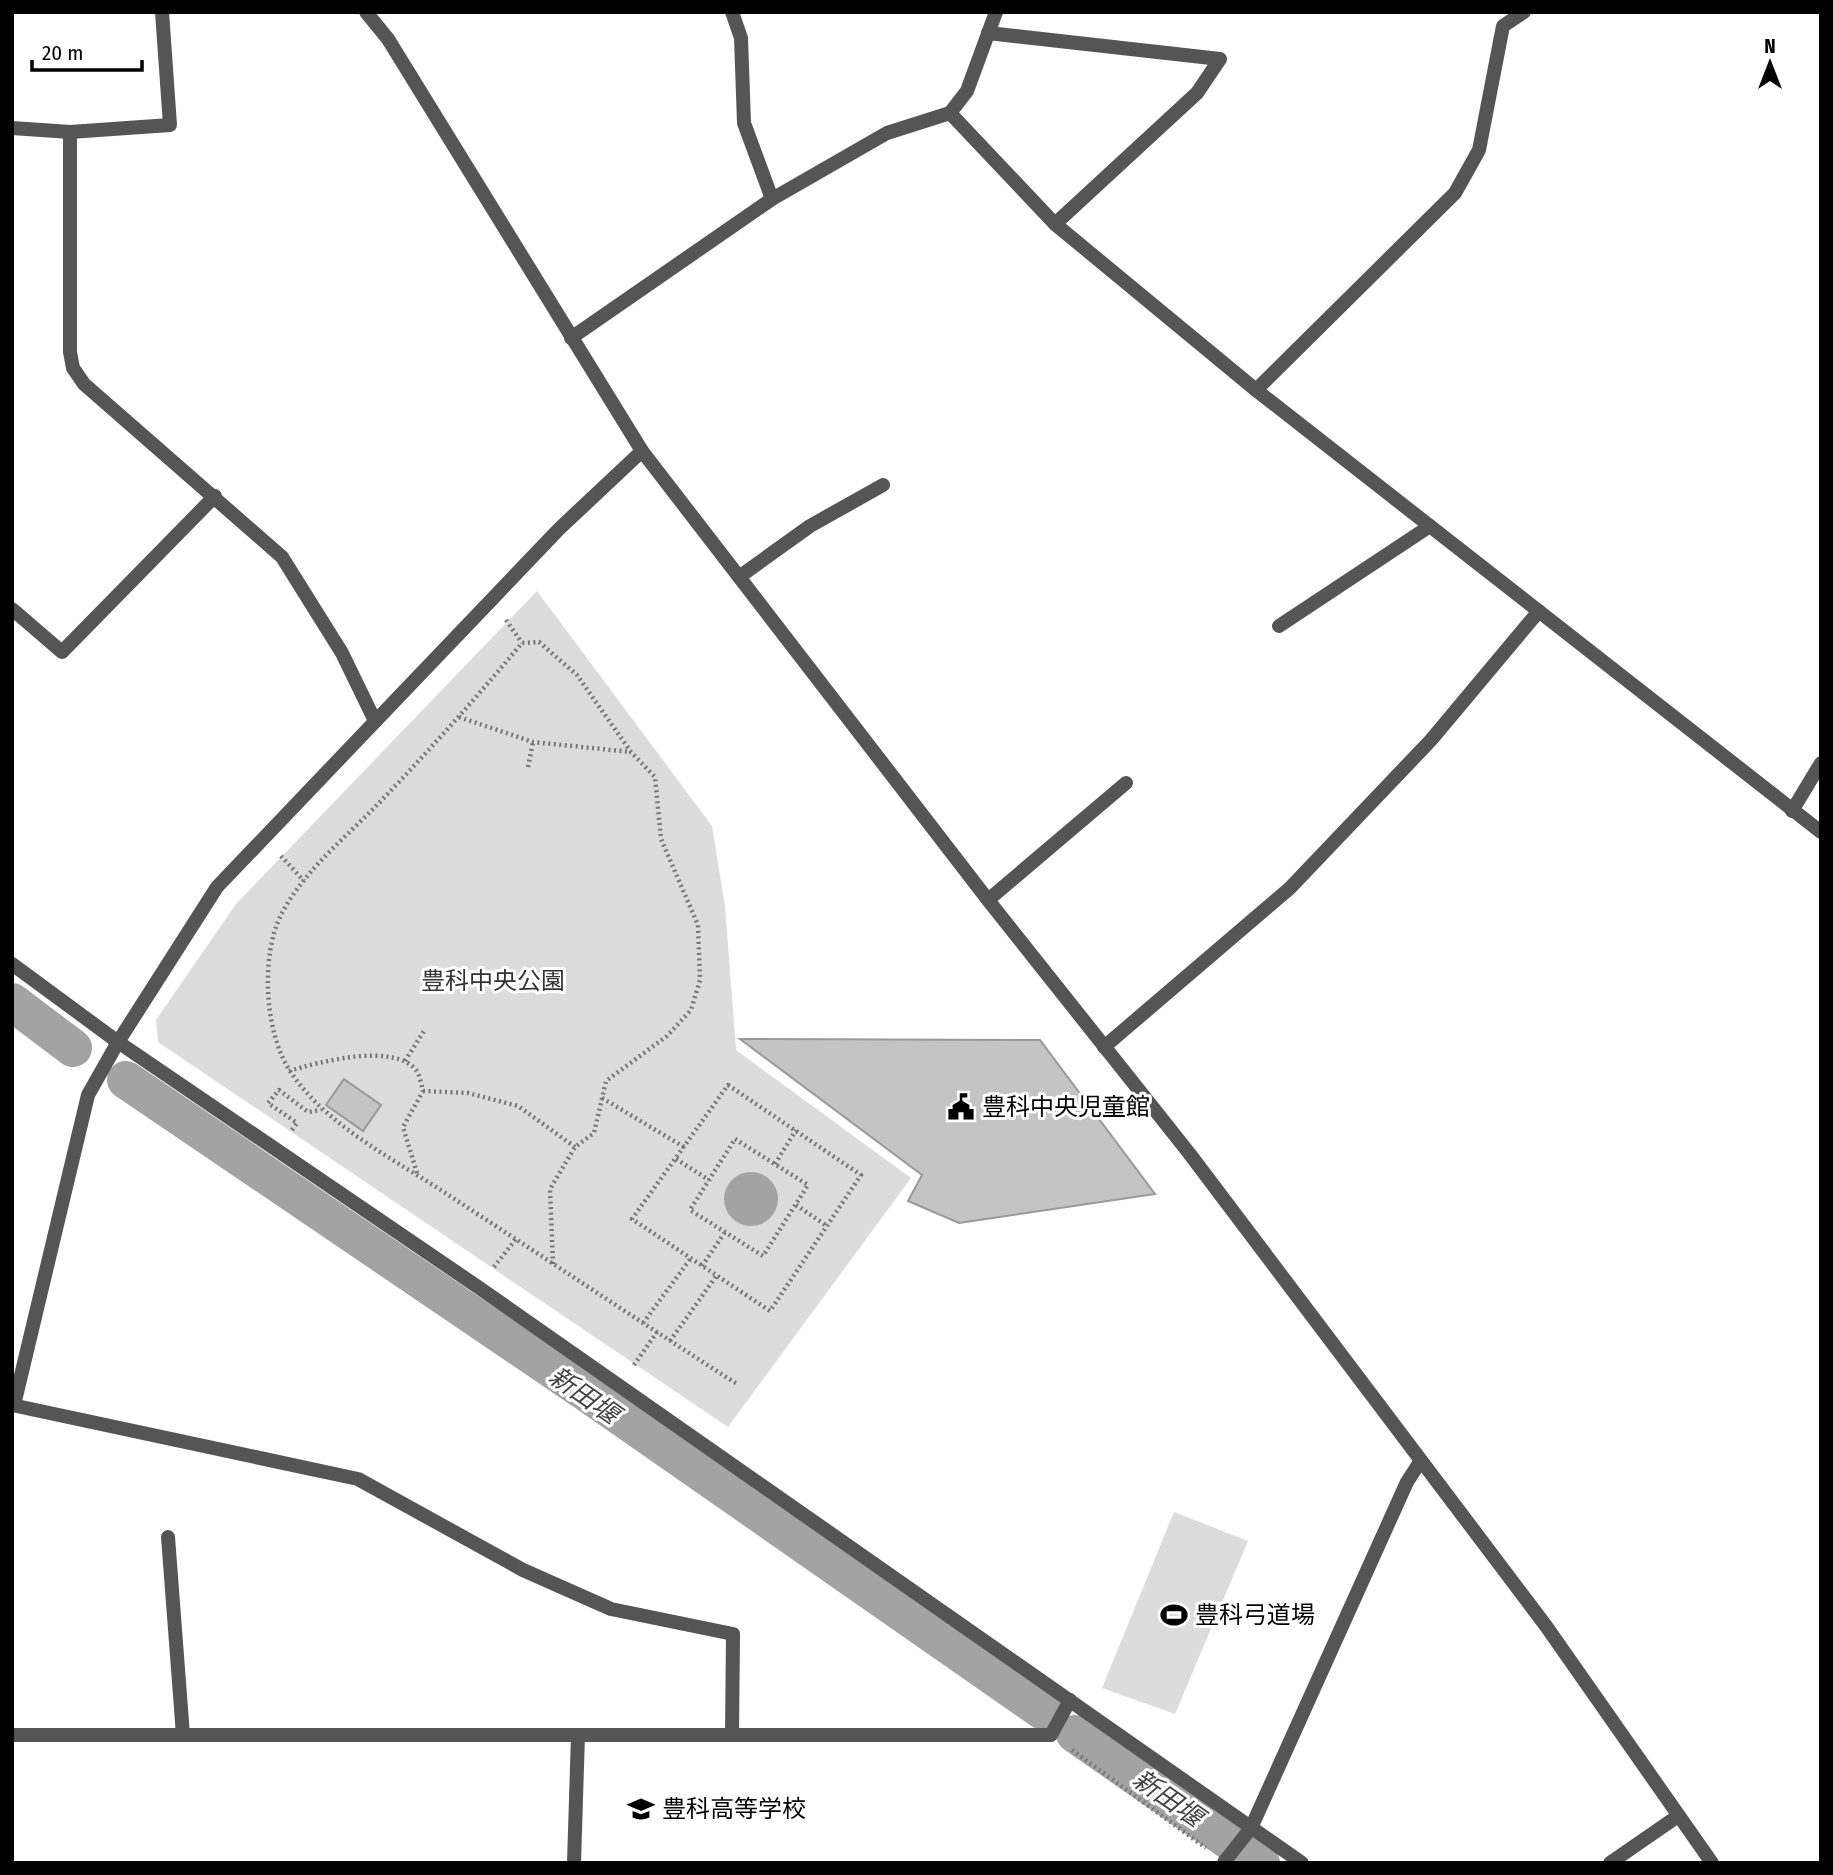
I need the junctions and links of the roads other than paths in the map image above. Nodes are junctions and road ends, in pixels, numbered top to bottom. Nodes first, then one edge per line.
1 (162, 12) edge
2 (366, 12) edge
3 (732, 12) edge
4 (996, 12) edge
5 (1524, 12) edge
6 (988, 33) junction
7 (950, 113) junction
8 (12, 128) edge
9 (70, 132) junction
10 (772, 199) junction
11 (1055, 224) junction
12 (571, 338) junction
13 (1256, 390) junction
14 (642, 451) junction
15 (883, 485) dead end
16 (215, 496) junction
17 (1430, 526) junction
18 (739, 577) junction
19 (12, 609) edge
20 (1539, 611) junction
21 (1279, 626) dead end
22 (375, 721) junction
23 (1821, 763) edge
24 (1126, 783) dead end
25 (1792, 811) junction
26 (1821, 832) edge
27 (988, 900) junction
28 (12, 964) edge
29 (118, 1042) junction
30 (1104, 1046) junction
31 (13, 1405) edge
32 (1420, 1462) junction
33 (169, 1537) dead end
34 (1070, 1700) junction
35 (12, 1735) edge
36 (183, 1735) junction
37 (578, 1735) junction
38 (732, 1735) junction
39 (1678, 1816) junction
40 (1246, 1834) junction
41 (1226, 1859) edge
42 (574, 1863) edge
43 (1302, 1863) edge
44 (1610, 1863) edge
45 (1712, 1863) edge

1 - 9 street
2 - 12 street
3 - 10 street
4 - 6 street
5 - 13 street
6 - 7 street
6 - 11 street
7 - 10 street
7 - 11 street
8 - 9 street
9 - 16 street
10 - 12 street
11 - 13 street
12 - 14 street
13 - 17 street
14 - 18 street
14 - 22 street
15 - 18 street
16 - 19 street
16 - 22 street
17 - 20 street
17 - 21 street
18 - 27 street
20 - 25 street
20 - 30 street
22 - 29 street
23 - 25 street
24 - 27 street
25 - 26 street
27 - 30 street
28 - 29 street
29 - 31 street
29 - 34 street
30 - 32 street
31 - 38 street
32 - 39 street
32 - 40 street
33 - 36 street
34 - 38 street
34 - 40 street
35 - 36 street
36 - 37 street
37 - 38 street
37 - 42 street
39 - 44 street
39 - 45 street
40 - 41 street
40 - 43 street

